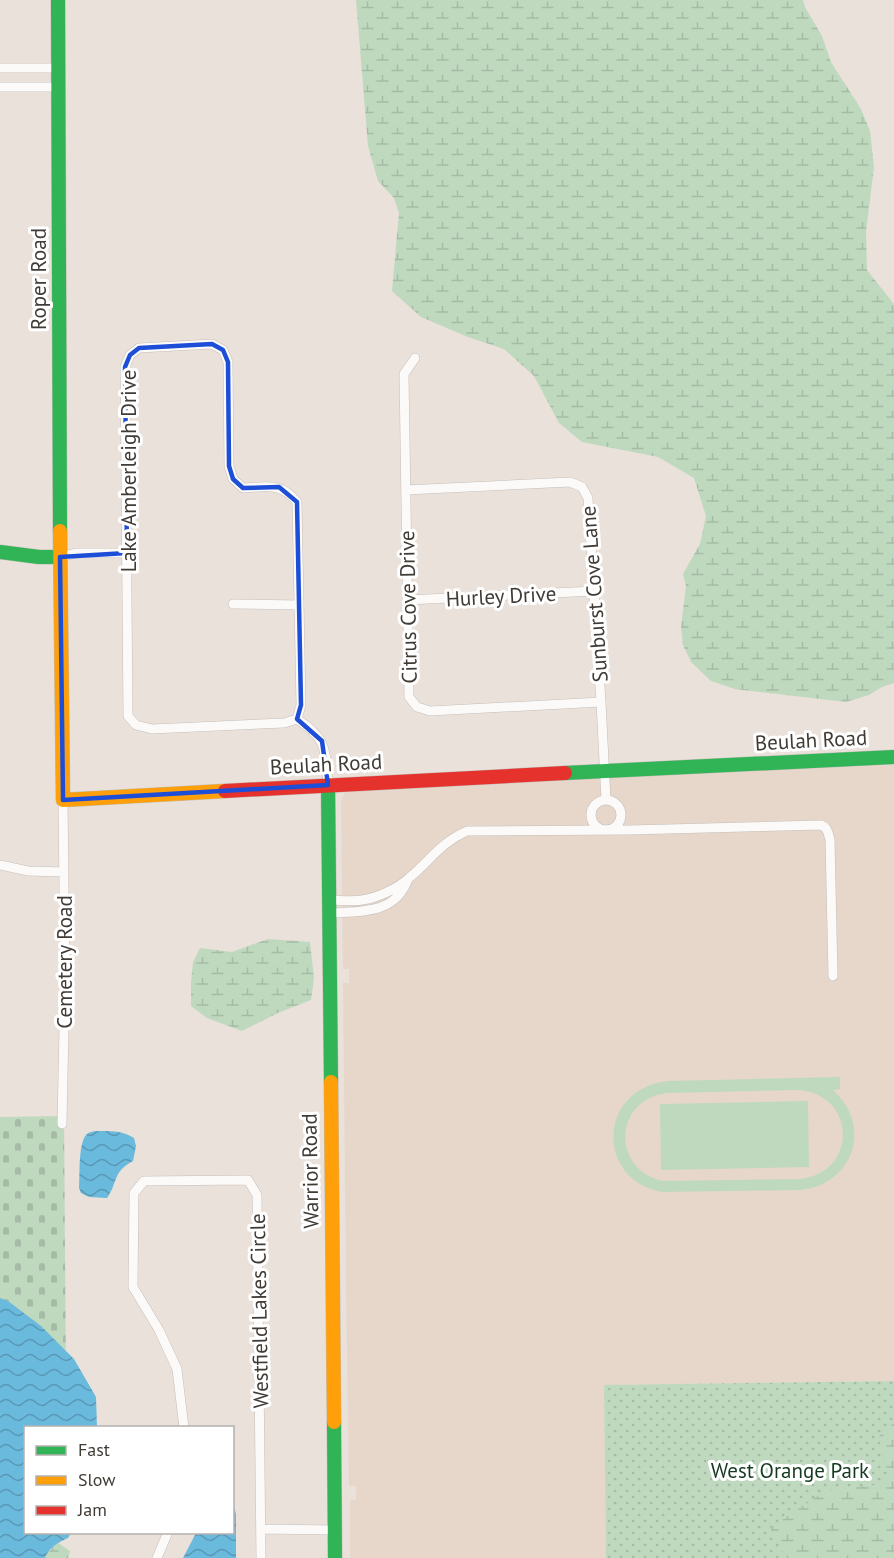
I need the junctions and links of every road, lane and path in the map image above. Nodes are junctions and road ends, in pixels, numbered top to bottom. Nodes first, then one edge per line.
1 (57, 0) edge
2 (0, 68) edge
3 (58, 68) junction
4 (0, 87) edge
5 (58, 87) junction
6 (415, 358) dead end
7 (406, 490) junction
8 (0, 552) edge
9 (127, 553) junction
10 (60, 557) junction
11 (594, 591) junction
12 (407, 600) junction
13 (232, 604) dead end
14 (299, 605) junction
15 (601, 702) junction
16 (297, 719) junction
17 (894, 757) edge
18 (605, 771) junction
19 (327, 784) junction
20 (63, 800) junction
21 (606, 800) junction
22 (607, 830) junction
23 (0, 865) edge
24 (64, 872) junction
25 (329, 907) junction
26 (833, 976) dead end
27 (62, 1124) dead end
28 (184, 1426) edge
29 (261, 1529) junction
30 (334, 1530) junction
31 (168, 1534) edge
32 (157, 1558) edge
33 (261, 1558) edge
34 (335, 1558) edge

1 - 3 street, Roper Road
2 - 3 street
3 - 5 street, Roper Road
4 - 5 street
5 - 10 street, Roper Road
6 - 7 street, Citrus Cove Drive
7 - 11 street, Sunburst Cove Lane
7 - 12 street, Citrus Cove Drive
8 - 10 street
9 - 10 street
9 - 14 street, Lake Amberleigh Drive
9 - 16 street, Lake Amberleigh Drive
10 - 20 street
11 - 12 street, Hurley Drive
11 - 15 street, Sunburst Cove Lane
12 - 15 street, Citrus Cove Drive
13 - 14 street
14 - 16 street, Lake Amberleigh Drive
15 - 18 street, Sunburst Cove Lane
16 - 19 street
17 - 18 street, Beulah Road
18 - 19 street, Beulah Road
18 - 21 street, Sunburst Cove Lane
19 - 20 street, Beulah Road
19 - 25 street, Warrior Road
20 - 24 street, Cemetery Road
21 - 22 street
21 - 22 street
22 - 25 street
22 - 26 street
23 - 24 street
24 - 27 street, Cemetery Road
25 - 30 street, Warrior Road
28 - 29 street, Westfield Lakes Circle
29 - 30 street
29 - 33 street, Westfield Lakes Circle
30 - 34 street, Warrior Road
31 - 32 street

